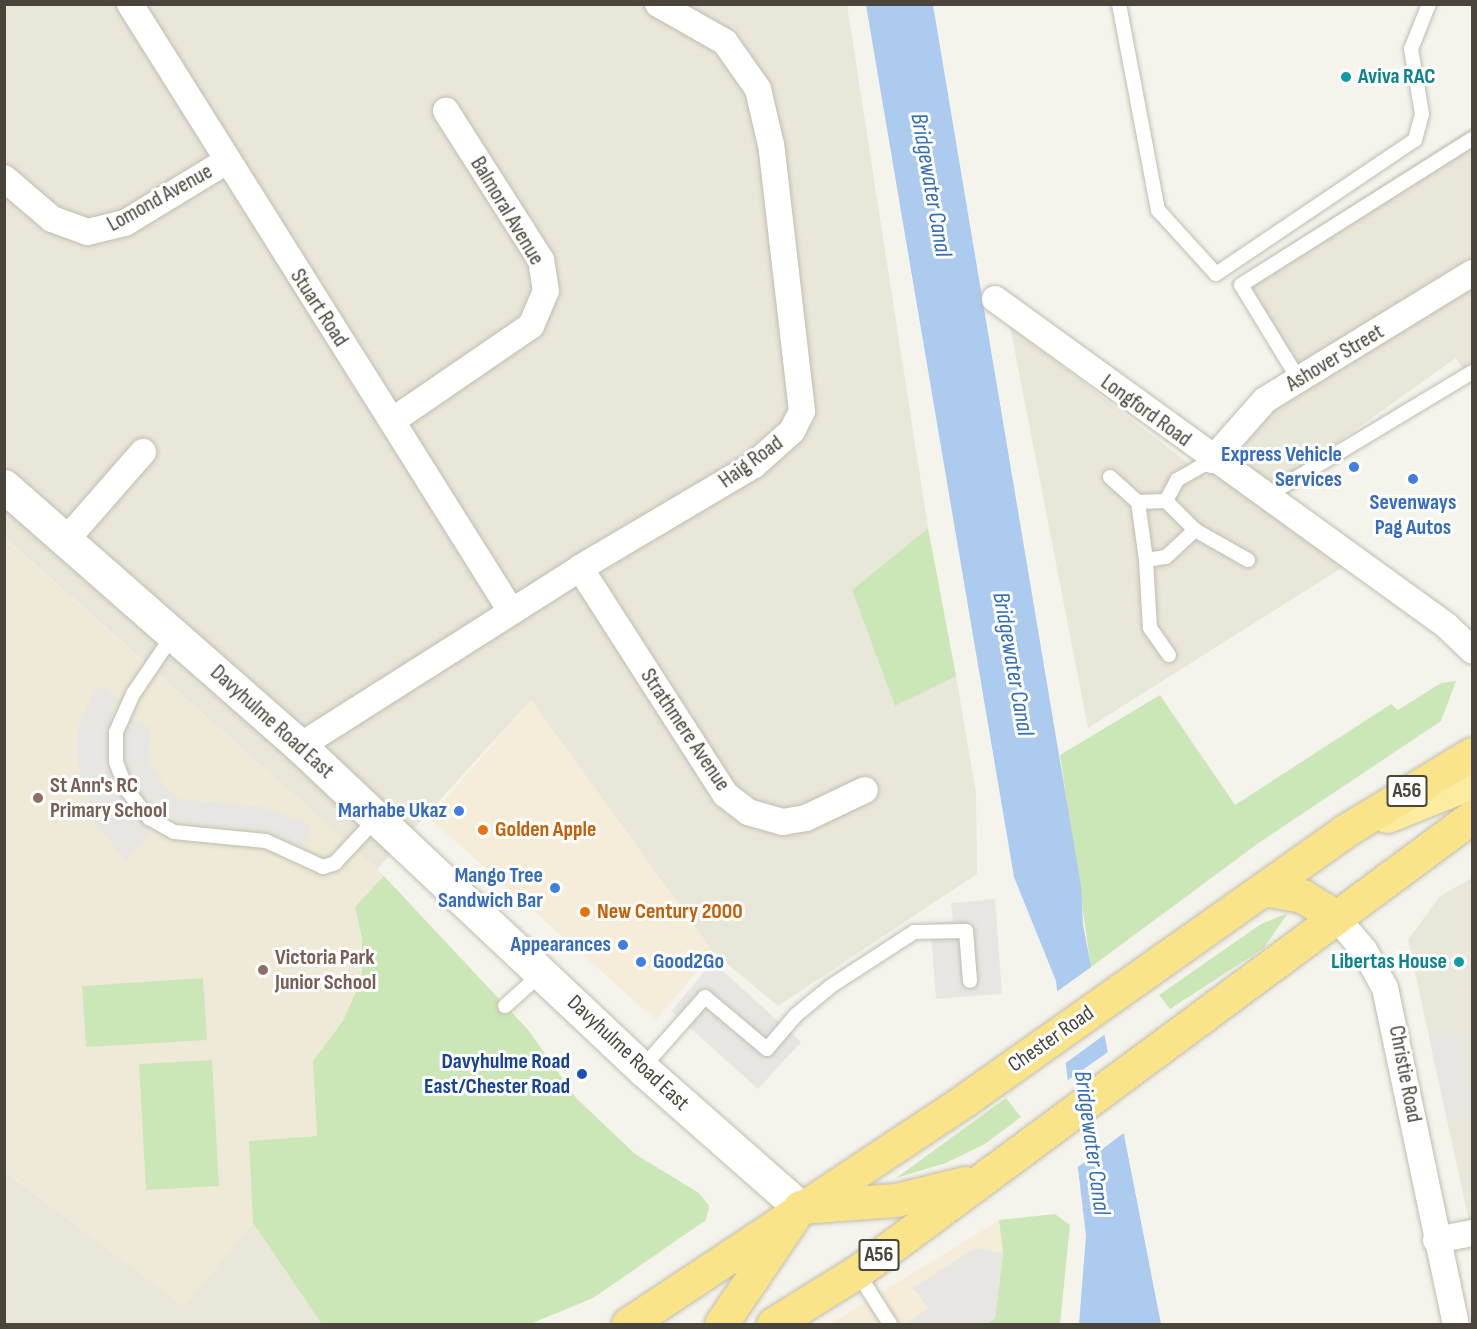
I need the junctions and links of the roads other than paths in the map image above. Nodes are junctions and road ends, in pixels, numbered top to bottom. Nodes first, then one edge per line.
1 (130, 4) edge
2 (658, 4) edge
3 (1119, 4) edge
4 (1429, 4) edge
5 (446, 111) dead end
6 (1473, 139) edge
7 (225, 162) junction
8 (4, 178) edge
9 (1473, 273) edge
10 (995, 299) dead end
11 (1473, 372) edge
12 (1299, 380) junction
13 (392, 421) junction
14 (143, 452) dead end
15 (1212, 460) junction
16 (1110, 477) dead end
17 (4, 486) edge
18 (1265, 497) junction
19 (1166, 501) junction
20 (1138, 502) junction
21 (1195, 530) junction
22 (66, 540) junction
23 (1146, 560) junction
24 (1248, 560) dead end
25 (580, 568) junction
26 (511, 611) junction
27 (173, 635) junction
28 (1473, 650) edge
29 (1169, 655) dead end
30 (300, 746) junction
31 (1473, 754) edge
32 (1473, 782) edge
33 (865, 790) dead end
34 (378, 817) junction
35 (1464, 825) edge
36 (1343, 832) junction
37 (1263, 890) junction
38 (1334, 915) junction
39 (542, 973) junction
40 (970, 981) dead end
41 (505, 1006) dead end
42 (642, 1068) junction
43 (981, 1179) junction
44 (799, 1207) junction
45 (1473, 1233) edge
46 (1436, 1240) junction
47 (857, 1272) junction
48 (628, 1324) edge
49 (721, 1324) edge
50 (772, 1324) edge
51 (890, 1324) edge
52 (1456, 1324) edge

1 - 7 street, Stuart Road
2 - 25 street, Haig Road
3 - 4 lane
5 - 13 street, Balmoral Avenue
6 - 12 lane
7 - 8 street, Lomond Avenue
7 - 13 street, Stuart Road
9 - 12 street, Ashover Street
10 - 15 street, Longford Road
11 - 18 lane
12 - 15 street, Ashover Street
13 - 26 street, Stuart Road
14 - 22 street
15 - 18 street, Longford Road
15 - 19 lane
16 - 20 lane
17 - 22 street, Davyhulme Road East
18 - 28 street, Longford Road
19 - 20 lane
19 - 21 lane
20 - 23 lane
21 - 23 lane
21 - 24 lane
22 - 27 street, Davyhulme Road East
23 - 29 lane
25 - 26 street, Haig Road
25 - 33 street, Strathmere Avenue
26 - 30 street, Haig Road
27 - 30 street, Davyhulme Road East
27 - 34 lane
30 - 34 street, Davyhulme Road East
31 - 36 highway, Chester Road / A56
32 - 36 main road
34 - 39 street, Davyhulme Road East
35 - 38 highway, A56
36 - 37 highway, Chester Road / A56
37 - 38 highway, Christie Road
37 - 44 highway, Chester Road / A56
38 - 43 highway, A56
38 - 46 street, Christie Road
39 - 41 lane
39 - 42 street, Davyhulme Road East
40 - 42 lane
42 - 44 street, Davyhulme Road East
43 - 44 highway
43 - 47 highway, A56
44 - 48 highway, Chester Road / A56
44 - 49 highway
45 - 46 street
46 - 52 street, Christie Road
47 - 50 highway, A56
47 - 51 lane

